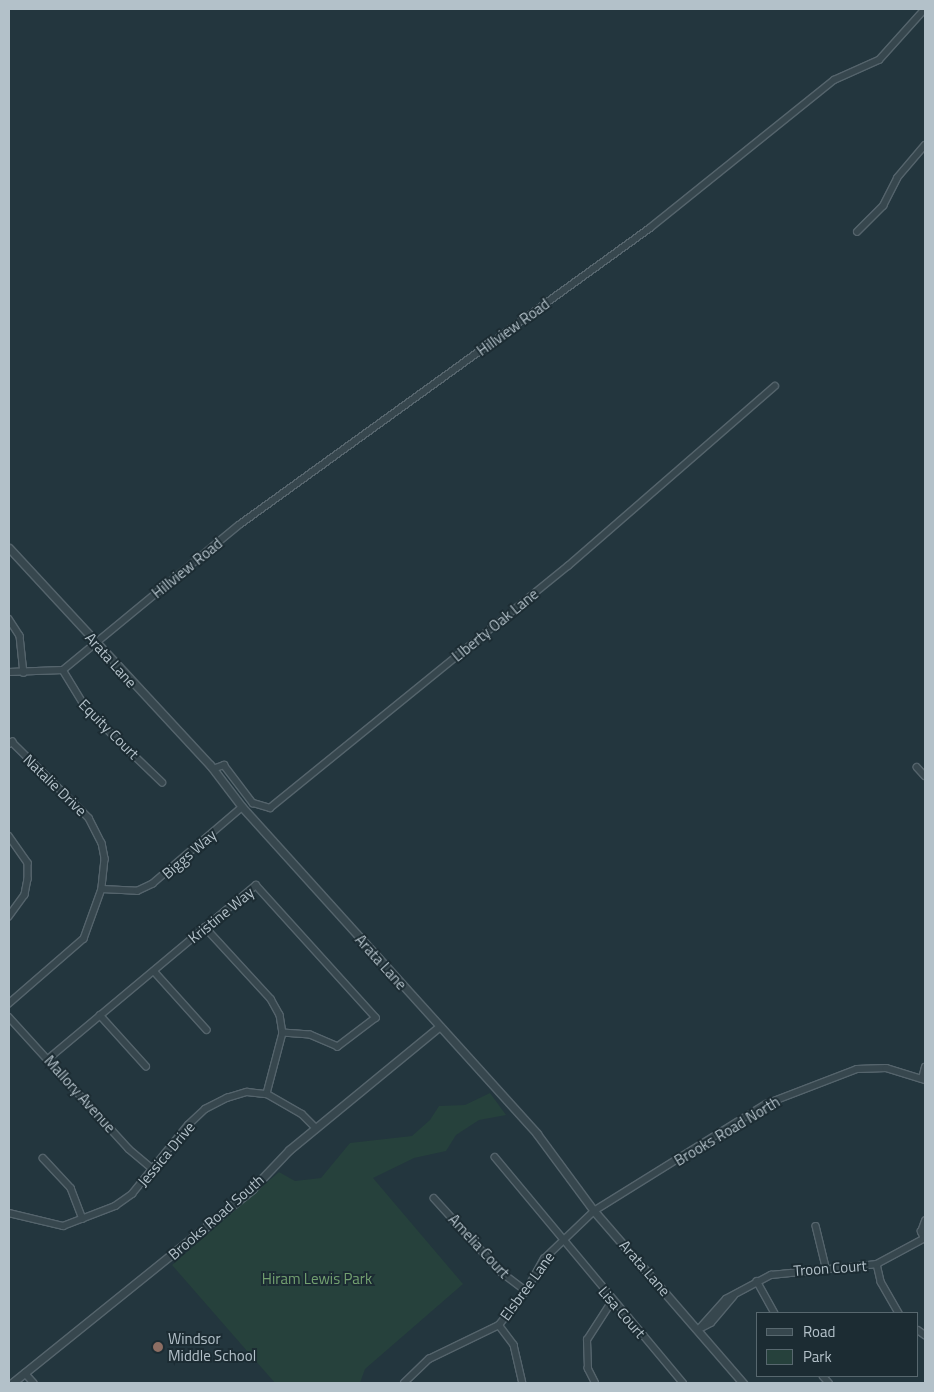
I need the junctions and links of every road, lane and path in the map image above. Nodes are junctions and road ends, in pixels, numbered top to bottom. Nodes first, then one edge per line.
1 (925, 9) edge
2 (925, 145) edge
3 (857, 232) dead end
4 (775, 386) dead end
5 (9, 548) edge
6 (9, 619) edge
7 (95, 642) junction
8 (63, 670) junction
9 (9, 672) edge
10 (24, 673) junction
11 (9, 744) edge
12 (917, 767) dead end
13 (213, 769) junction
14 (925, 776) edge
15 (162, 782) dead end
16 (242, 807) junction
17 (9, 836) edge
18 (102, 889) junction
19 (9, 917) edge
20 (205, 927) junction
21 (154, 971) junction
22 (9, 1004) edge
23 (100, 1015) junction
24 (9, 1017) edge
25 (439, 1027) junction
26 (207, 1030) dead end
27 (283, 1033) junction
28 (48, 1059) junction
29 (146, 1066) dead end
30 (925, 1067) edge
31 (924, 1079) edge
32 (268, 1094) junction
33 (316, 1128) junction
34 (496, 1157) dead end
35 (43, 1158) dead end
36 (153, 1169) junction
37 (434, 1198) dead end
38 (594, 1211) junction
39 (9, 1213) edge
40 (83, 1220) junction
41 (925, 1221) edge
42 (816, 1226) dead end
43 (924, 1239) edge
44 (561, 1241) junction
45 (877, 1264) junction
46 (826, 1267) junction
47 (757, 1281) junction
48 (526, 1291) junction
49 (612, 1301) junction
50 (774, 1312) edge
51 (898, 1312) edge
52 (499, 1324) junction
53 (699, 1329) junction
54 (25, 1372) junction
55 (12, 1383) edge
56 (34, 1383) edge
57 (404, 1383) edge
58 (524, 1383) edge
59 (595, 1383) edge
60 (683, 1383) edge
61 (743, 1383) edge

1 - 7 street, Hillview Road
2 - 3 street
4 - 13 street, LIberty Oak Lane
5 - 7 street, Arata Lane
6 - 10 street
7 - 8 street, Hillview Road
7 - 13 street, Arata Lane
8 - 10 street
8 - 15 street, Equity Court
9 - 10 street
11 - 18 street, Natalie Drive
12 - 14 street
13 - 16 street, Arata Lane
16 - 18 street, Biggs Way
16 - 25 street, Arata Lane
17 - 19 street
18 - 22 street, Natalie Drive
20 - 21 street, Kristine Way
20 - 27 street
20 - 27 street, Kristine Way
21 - 23 street, Kristine Way
21 - 26 street
23 - 28 street, Kristine Way
23 - 29 street
24 - 28 street, Mallory Avenue
25 - 33 street, Brooks Road South
25 - 38 street, Arata Lane
27 - 32 street
28 - 36 street, Mallory Avenue
30 - 31 street
31 - 38 street, Brooks Road North
32 - 33 street
32 - 36 street, Jessica Drive
33 - 54 street, Brooks Road South
34 - 44 street, Lisa Court
35 - 40 street
36 - 40 street, Jessica Drive
37 - 48 street, Amelia Court
38 - 44 street, Elsbree Lane
38 - 53 street, Arata Lane
39 - 40 street, Jessica Drive
41 - 43 street
42 - 46 street
43 - 45 street, Troon Court
44 - 48 street, Elsbree Lane
44 - 49 street, Lisa Court
45 - 46 street, Troon Court
45 - 51 street
46 - 47 street, Troon Court
47 - 50 street
47 - 53 street, Troon Court
48 - 52 street, Elsbree Lane
49 - 59 street
49 - 60 street, Lisa Court
52 - 57 street, Elsbree Lane
52 - 58 street
53 - 61 street, Arata Lane
54 - 55 street, Brooks Road South
54 - 56 street

